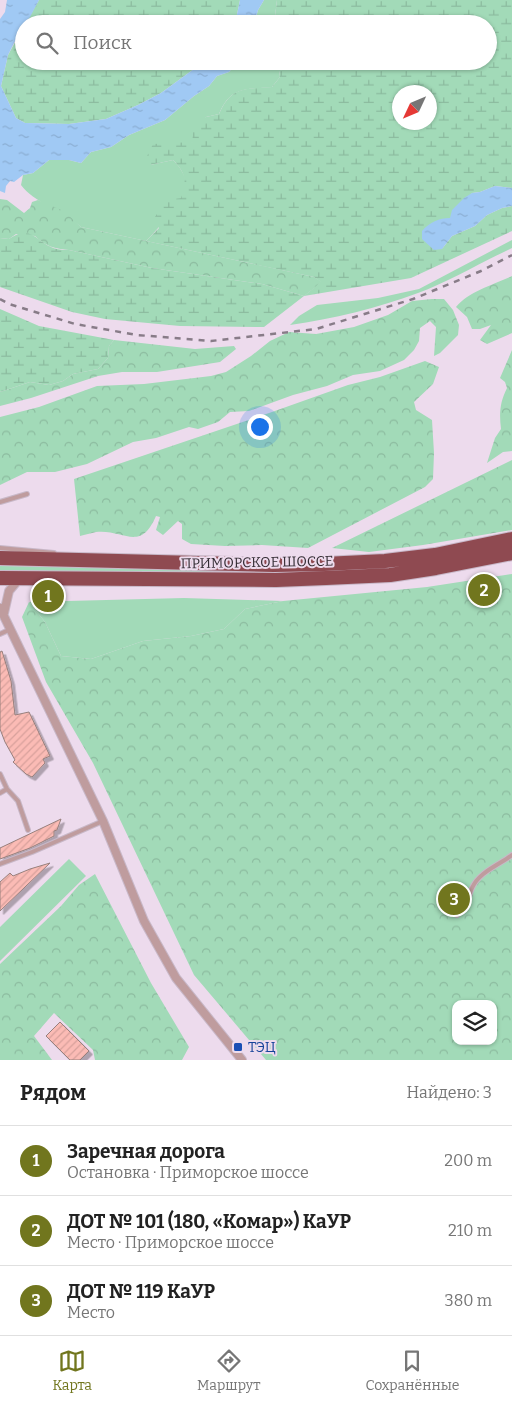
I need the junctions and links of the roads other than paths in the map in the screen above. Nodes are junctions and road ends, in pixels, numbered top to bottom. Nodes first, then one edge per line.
1 (28, 494) dead end
2 (0, 502) edge
3 (512, 539) edge
4 (0, 548) edge
5 (512, 553) edge
6 (0, 558) edge
7 (96, 560) junction
8 (221, 563) junction
9 (0, 578) edge
10 (20, 578) junction
11 (220, 579) junction
12 (2, 610) edge
13 (11, 629) junction
14 (0, 634) edge
15 (0, 774) edge
16 (7, 789) junction
17 (0, 794) edge
18 (103, 821) junction
19 (28, 830) dead end
20 (512, 855) edge
21 (0, 864) edge
22 (457, 915) dead end
23 (242, 1060) edge

1 - 2 lane
3 - 8 highway, ПРИМОРСКОЕ ШОССЕ
4 - 7 lane
5 - 11 highway, ПРИМОРСКОЕ ШОССЕ
6 - 7 highway, ПРИМОРСКОЕ ШОССЕ
7 - 8 highway, ПРИМОРСКОЕ ШОССЕ
8 - 11 highway
9 - 10 highway, ПРИМОРСКОЕ ШОССЕ
10 - 11 highway, ПРИМОРСКОЕ ШОССЕ
10 - 12 street
12 - 13 street
13 - 14 lane
13 - 18 street
15 - 16 lane
16 - 17 lane
16 - 19 lane
18 - 21 lane
18 - 23 street
20 - 22 lane

